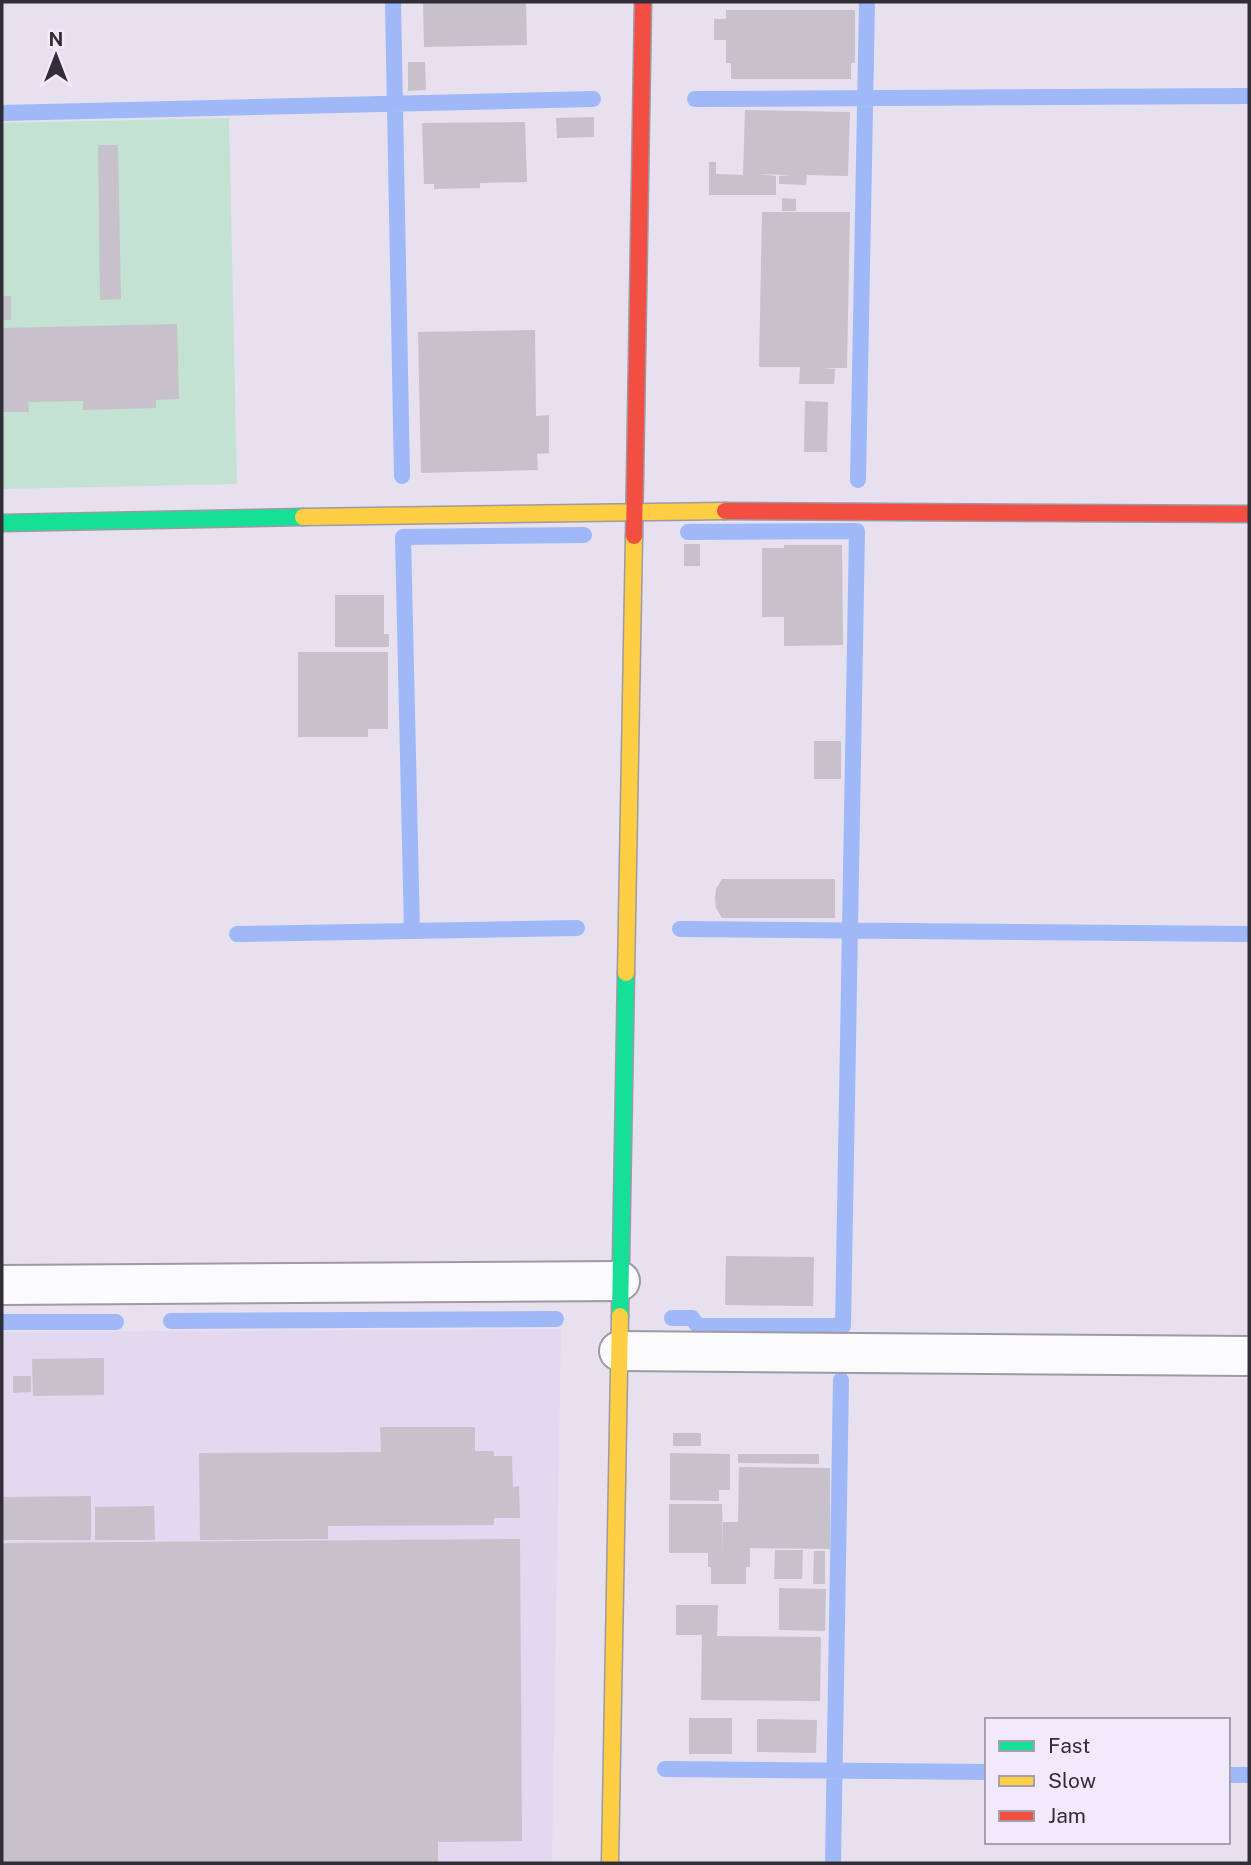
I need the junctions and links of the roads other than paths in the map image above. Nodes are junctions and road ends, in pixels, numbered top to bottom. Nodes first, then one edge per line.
1 (643, 2) edge
2 (634, 511) junction
3 (1249, 514) edge
4 (2, 523) edge
5 (620, 1281) junction
6 (2, 1285) edge
7 (619, 1350) junction
8 (1249, 1356) edge
9 (610, 1863) edge

1 - 2 street
2 - 3 street
2 - 4 street
2 - 5 street
5 - 6 street
5 - 7 street
7 - 8 street
7 - 9 street

